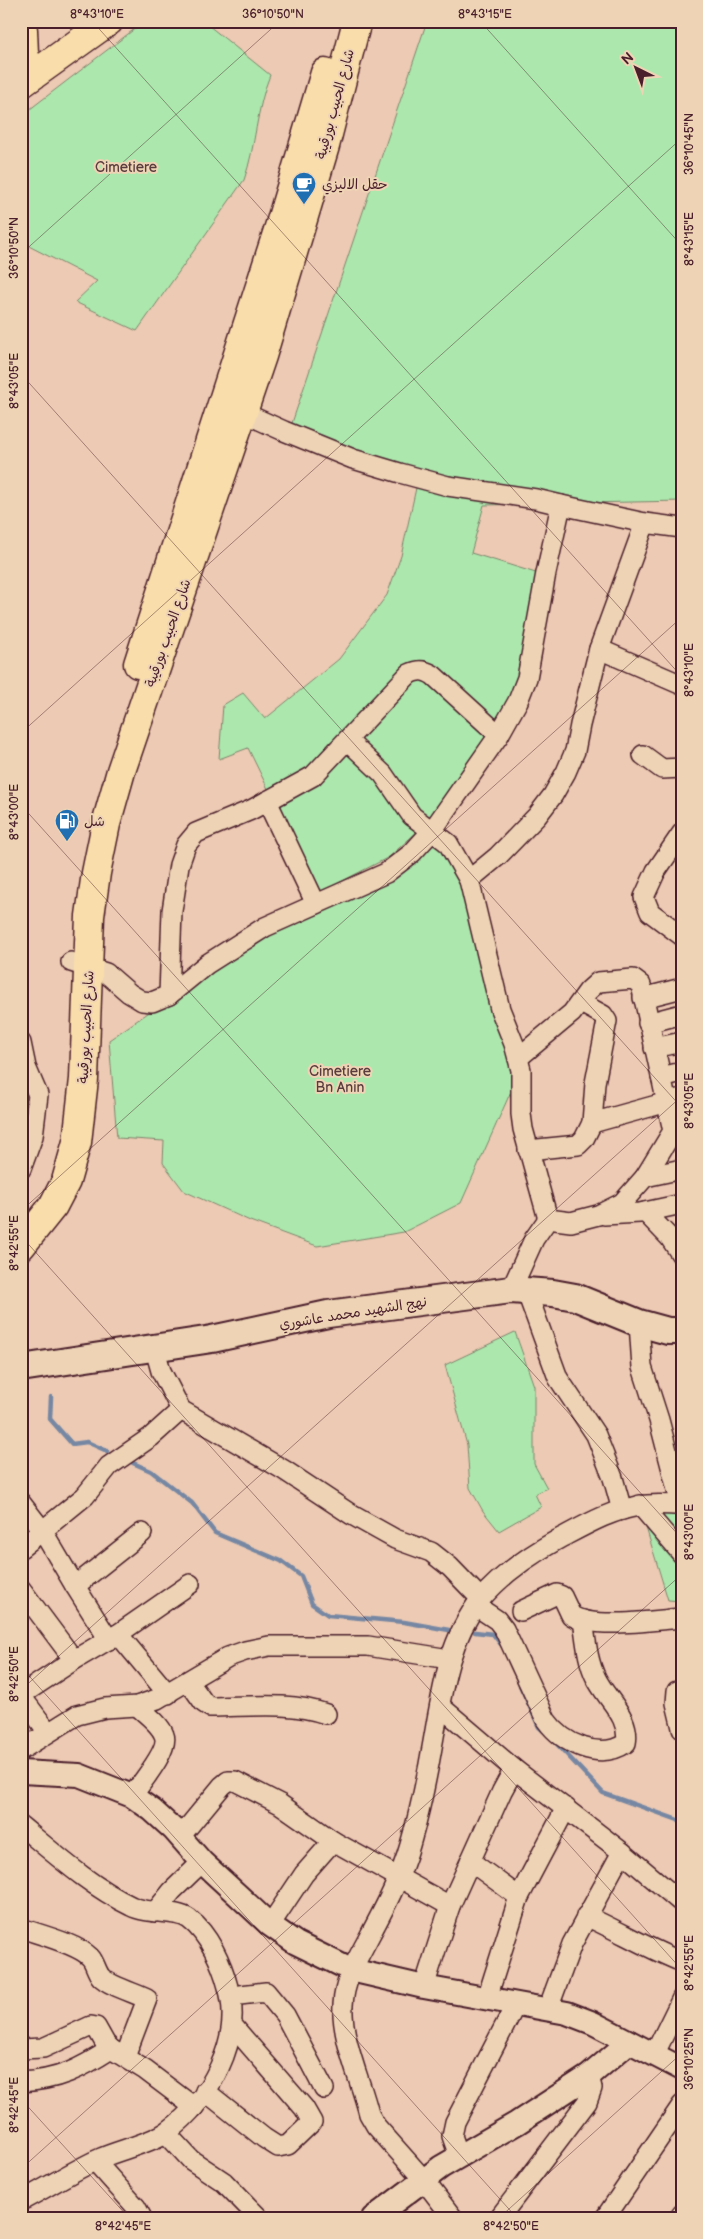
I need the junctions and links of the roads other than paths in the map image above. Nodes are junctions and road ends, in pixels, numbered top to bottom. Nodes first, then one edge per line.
1 (109, 21) edge
2 (340, 21) edge
3 (357, 21) edge
4 (26, 28) edge
5 (27, 80) edge
6 (233, 408) junction
7 (561, 505) junction
8 (645, 523) junction
9 (682, 528) edge
10 (599, 649) junction
11 (682, 685) edge
12 (499, 735) junction
13 (348, 741) junction
14 (643, 755) dead end
15 (682, 768) edge
16 (267, 801) junction
17 (432, 831) junction
18 (682, 833) edge
19 (469, 880) junction
20 (316, 904) junction
21 (682, 936) edge
22 (80, 965) junction
23 (682, 988) edge
24 (169, 995) junction
25 (643, 998) junction
26 (580, 1003) junction
27 (682, 1014) edge
28 (648, 1023) junction
29 (682, 1042) edge
30 (21, 1043) edge
31 (654, 1048) junction
32 (518, 1058) junction
33 (682, 1072) edge
34 (661, 1077) junction
35 (674, 1100) edge
36 (592, 1122) junction
37 (678, 1130) edge
38 (528, 1150) junction
39 (21, 1169) edge
40 (682, 1169) edge
41 (645, 1177) junction
42 (682, 1204) edge
43 (646, 1212) junction
44 (598, 1215) junction
45 (548, 1219) junction
46 (21, 1227) edge
47 (21, 1246) edge
48 (682, 1256) edge
49 (519, 1290) junction
50 (639, 1323) junction
51 (682, 1331) edge
52 (154, 1346) junction
53 (21, 1368) edge
54 (181, 1410) junction
55 (21, 1502) edge
56 (681, 1506) edge
57 (631, 1508) junction
58 (42, 1530) junction
59 (142, 1534) dead end
60 (21, 1548) edge
61 (682, 1554) edge
62 (190, 1584) dead end
63 (75, 1586) junction
64 (21, 1589) edge
65 (479, 1602) junction
66 (521, 1611) dead end
67 (682, 1618) edge
68 (583, 1620) junction
69 (114, 1637) junction
70 (449, 1659) junction
71 (74, 1660) junction
72 (189, 1682) junction
73 (682, 1689) edge
74 (168, 1694) junction
75 (21, 1695) edge
76 (137, 1706) junction
77 (440, 1706) junction
78 (326, 1714) dead end
79 (682, 1728) edge
80 (48, 1732) junction
81 (21, 1750) edge
82 (514, 1769) junction
83 (21, 1772) edge
84 (132, 1796) junction
85 (566, 1808) junction
86 (21, 1826) edge
87 (180, 1837) junction
88 (332, 1842) junction
89 (622, 1852) junction
90 (470, 1861) junction
91 (202, 1862) junction
92 (399, 1878) junction
93 (519, 1897) junction
94 (682, 1903) edge
95 (450, 1906) junction
96 (155, 1912) junction
97 (586, 1916) junction
98 (270, 1925) junction
99 (21, 1928) edge
100 (682, 1962) edge
101 (351, 1970) junction
102 (424, 1987) junction
103 (231, 1996) junction
104 (487, 1998) junction
105 (682, 1998) edge
106 (516, 2004) junction
107 (548, 2009) junction
108 (233, 2026) junction
109 (629, 2042) junction
110 (21, 2049) edge
111 (118, 2053) junction
112 (654, 2055) junction
113 (682, 2069) edge
114 (589, 2076) junction
115 (21, 2082) edge
116 (324, 2089) dead end
117 (205, 2091) junction
118 (682, 2106) edge
119 (194, 2107) junction
120 (166, 2133) junction
121 (458, 2156) junction
122 (95, 2161) junction
123 (423, 2179) junction
124 (21, 2201) edge
125 (682, 2214) edge
126 (142, 2218) edge
127 (259, 2218) edge
128 (373, 2218) edge
129 (453, 2218) edge
130 (499, 2218) edge
131 (605, 2218) edge
132 (679, 2218) edge

1 - 5 main road
2 - 6 main road, شارع الحبيب بورقيبة
3 - 6 main road, شارع الحبيب بورقيبة
4 - 5 main road
6 - 7 street
6 - 22 main road, شارع الحبيب بورقيبة
7 - 8 street
7 - 12 street
8 - 9 street
8 - 10 street
10 - 11 street
10 - 19 street
12 - 13 street
12 - 17 street
13 - 16 street
13 - 17 street
14 - 15 street
16 - 20 street
16 - 24 street
17 - 19 street
17 - 20 street
18 - 21 street
19 - 32 street
20 - 24 street
22 - 24 street
22 - 46 main road, شارع الحبيب بورقيبة
22 - 47 main road, شارع الحبيب بورقيبة
23 - 25 street
25 - 26 street
25 - 28 street
26 - 32 street
26 - 36 street
27 - 28 street
28 - 31 street
29 - 31 street
30 - 39 street
31 - 34 street
32 - 38 street
33 - 34 street
34 - 35 street
35 - 36 street
35 - 37 street
36 - 38 street
37 - 41 street
38 - 45 street
40 - 41 street
41 - 44 street
42 - 43 street
43 - 44 street
43 - 48 street
44 - 45 street
45 - 49 street
49 - 50 main road, نهج الشهيد محمد عاشوري
49 - 52 main road, نهج الشهيد محمد عاشوري
49 - 57 street
50 - 51 main road, نهج الشهيد محمد عاشوري
50 - 56 street
52 - 53 main road, نهج الشهيد محمد عاشوري
52 - 54 street
54 - 58 street
54 - 65 street
55 - 58 street
56 - 57 street
57 - 61 street
57 - 65 street
58 - 60 street
58 - 63 street
59 - 63 street
62 - 69 street
63 - 69 street
64 - 71 street
65 - 68 street
65 - 70 street
66 - 68 street
67 - 68 street
69 - 71 street
69 - 74 street
70 - 72 street
70 - 77 street
71 - 75 street
72 - 74 street
72 - 78 street
73 - 79 street
74 - 76 street
75 - 80 street
76 - 80 street
76 - 84 street
77 - 82 street
77 - 92 street
80 - 81 street
82 - 85 street
82 - 90 street
83 - 84 street
84 - 87 street
85 - 89 street
85 - 93 street
86 - 96 street
87 - 88 street
87 - 91 street
88 - 92 street
88 - 98 street
89 - 94 street
89 - 97 street
90 - 93 street
90 - 95 street
91 - 96 street
91 - 98 street
92 - 95 street
92 - 101 street
93 - 104 street
95 - 102 street
96 - 103 street
97 - 100 street
97 - 107 street
98 - 101 street
99 - 111 street
101 - 102 street
101 - 123 street
102 - 104 street
103 - 108 street
103 - 116 street
104 - 106 street
105 - 112 street
106 - 107 street
106 - 121 street
107 - 109 street
108 - 117 street
108 - 117 street
109 - 112 street
109 - 114 street
110 - 111 street
111 - 115 street
111 - 119 street
112 - 113 street
114 - 121 street
114 - 130 street
117 - 119 street
118 - 131 street
119 - 120 street
120 - 122 street
120 - 127 street
121 - 123 street
122 - 124 street
122 - 126 street
123 - 128 street
123 - 129 street
125 - 132 street

